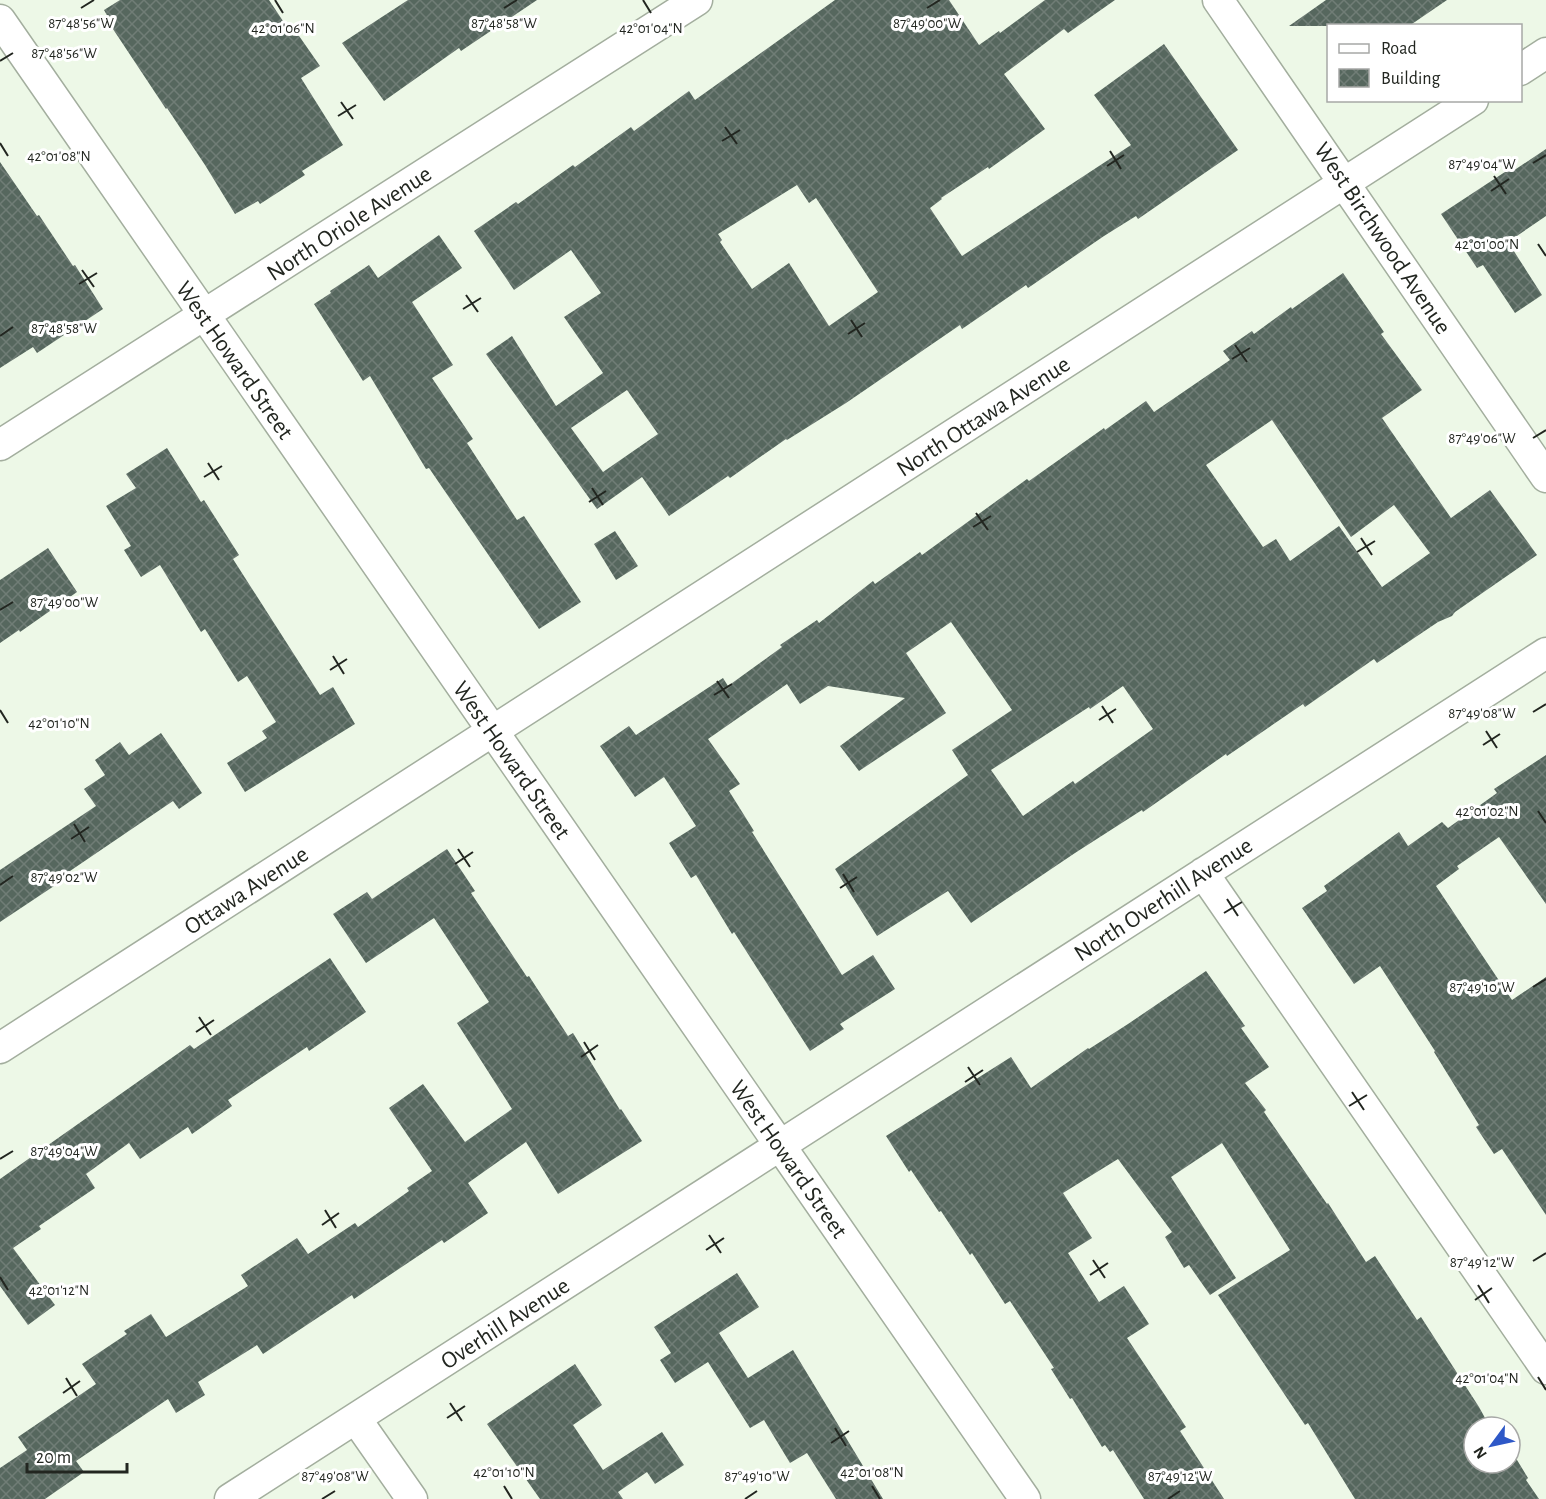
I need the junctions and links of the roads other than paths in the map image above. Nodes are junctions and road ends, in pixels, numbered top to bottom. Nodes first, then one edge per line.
1 (697, 0) edge
2 (1218, 0) edge
3 (0, 20) edge
4 (1546, 53) edge
5 (1522, 69) edge
6 (1470, 102) edge
7 (1345, 183) junction
8 (204, 315) junction
9 (0, 445) edge
10 (1546, 477) edge
11 (1546, 653) edge
12 (493, 732) junction
13 (1203, 873) junction
14 (0, 1048) edge
15 (780, 1145) junction
16 (1546, 1369) edge
17 (356, 1419) junction
18 (230, 1499) edge
19 (412, 1499) edge
20 (1025, 1499) edge

1 - 8 street, North Oriole Avenue
2 - 7 street, West Birchwood Avenue
3 - 8 street, West Howard Street
4 - 5 street
6 - 7 street, North Ottawa Avenue
7 - 10 street, West Birchwood Avenue
7 - 12 street, North Ottawa Avenue
8 - 9 street, North Oriole Avenue
8 - 12 street, West Howard Street
11 - 13 street, North Overhill Avenue
12 - 14 street, Ottawa Avenue
12 - 15 street, West Howard Street
13 - 15 street, North Overhill Avenue
13 - 16 street
15 - 17 street, Overhill Avenue
15 - 20 street, West Howard Street
17 - 18 street, Overhill Avenue
17 - 19 street

